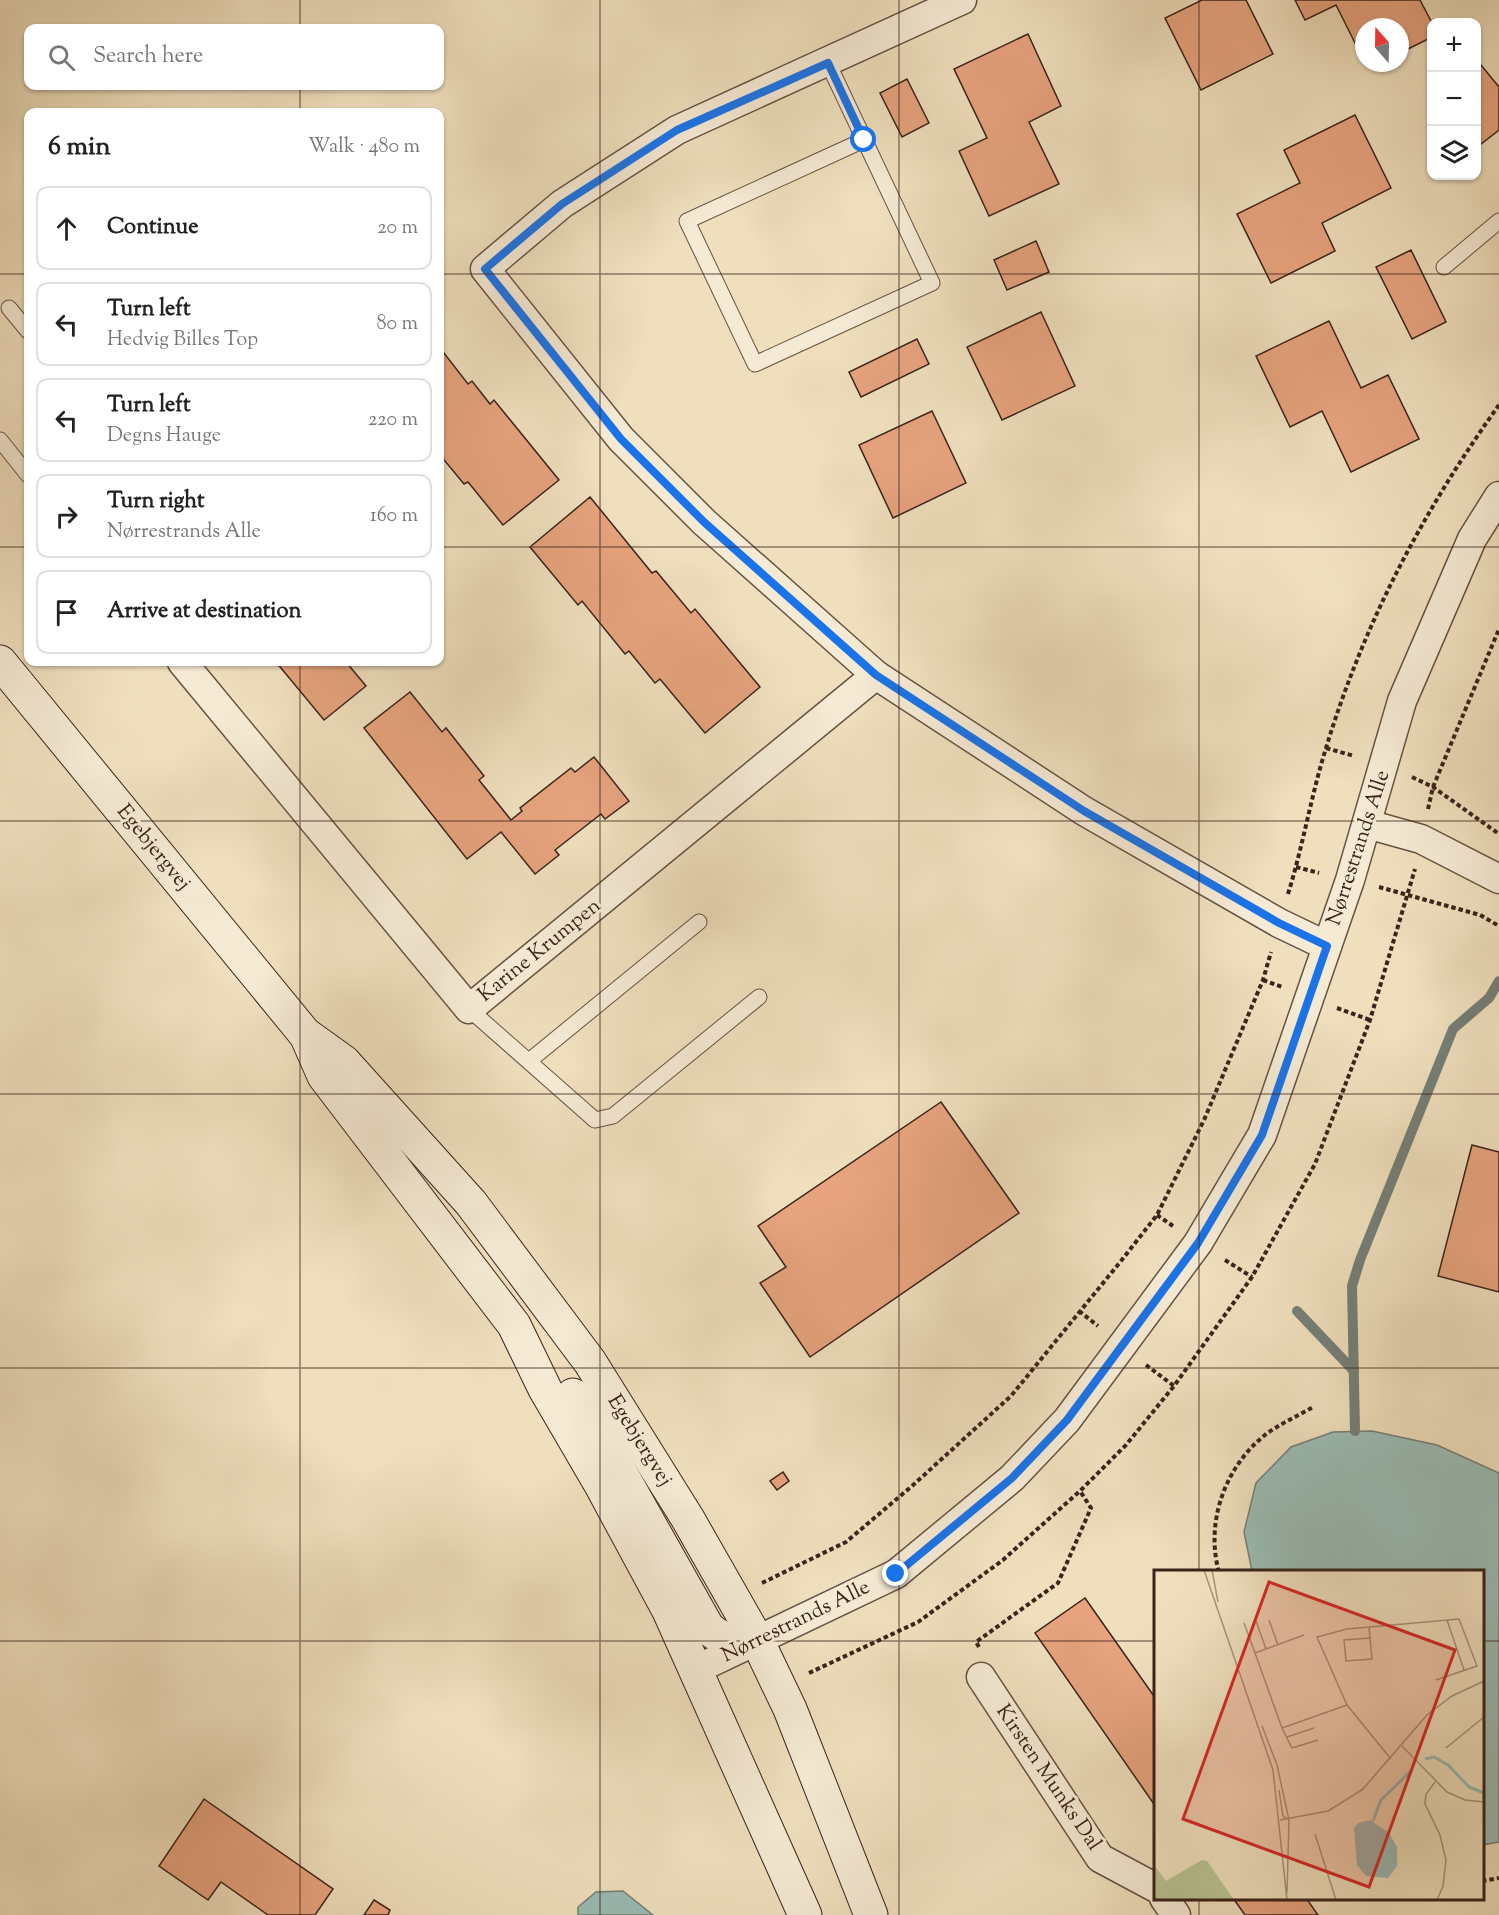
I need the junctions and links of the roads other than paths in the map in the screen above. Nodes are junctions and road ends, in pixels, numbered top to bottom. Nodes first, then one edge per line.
1 (962, 0) edge
2 (828, 63) junction
3 (864, 140) junction
4 (1499, 221) edge
5 (1444, 267) dead end
6 (9, 308) dead end
7 (24, 326) edge
8 (0, 440) edge
9 (24, 470) edge
10 (1499, 496) edge
11 (0, 662) edge
12 (185, 666) edge
13 (876, 675) junction
14 (1367, 824) junction
15 (1499, 879) edge
16 (699, 922) dead end
17 (1327, 946) junction
18 (759, 997) dead end
19 (469, 1009) junction
20 (305, 1034) junction
21 (529, 1062) junction
22 (514, 1325) junction
23 (757, 1640) junction
24 (697, 1669) junction
25 (981, 1677) road end
26 (1154, 1887) edge
27 (1165, 1900) edge
28 (805, 1915) edge
29 (871, 1915) edge
30 (1176, 1915) edge

1 - 2 street
2 - 3 lane
2 - 13 street
3 - 3 lane
4 - 5 lane
6 - 7 lane
8 - 9 lane
10 - 14 street, Nørrestrands Alle
11 - 20 street, Egebjergvej
12 - 19 street, Karine Krumpen
13 - 17 street
13 - 19 street, Karine Krumpen
14 - 15 street
14 - 17 street, Nørrestrands Alle
16 - 21 lane
17 - 23 street, Nørrestrands Alle
18 - 21 lane
19 - 21 lane
20 - 22 street, Egebjergvej
20 - 23 street, Egebjergvej
22 - 23 street
22 - 24 street, Egebjergvej
23 - 24 street, Nørrestrands Alle
23 - 29 street, Egebjergvej
24 - 28 street, Egebjergvej
25 - 26 street, Kirsten Munks Dal
27 - 30 street

